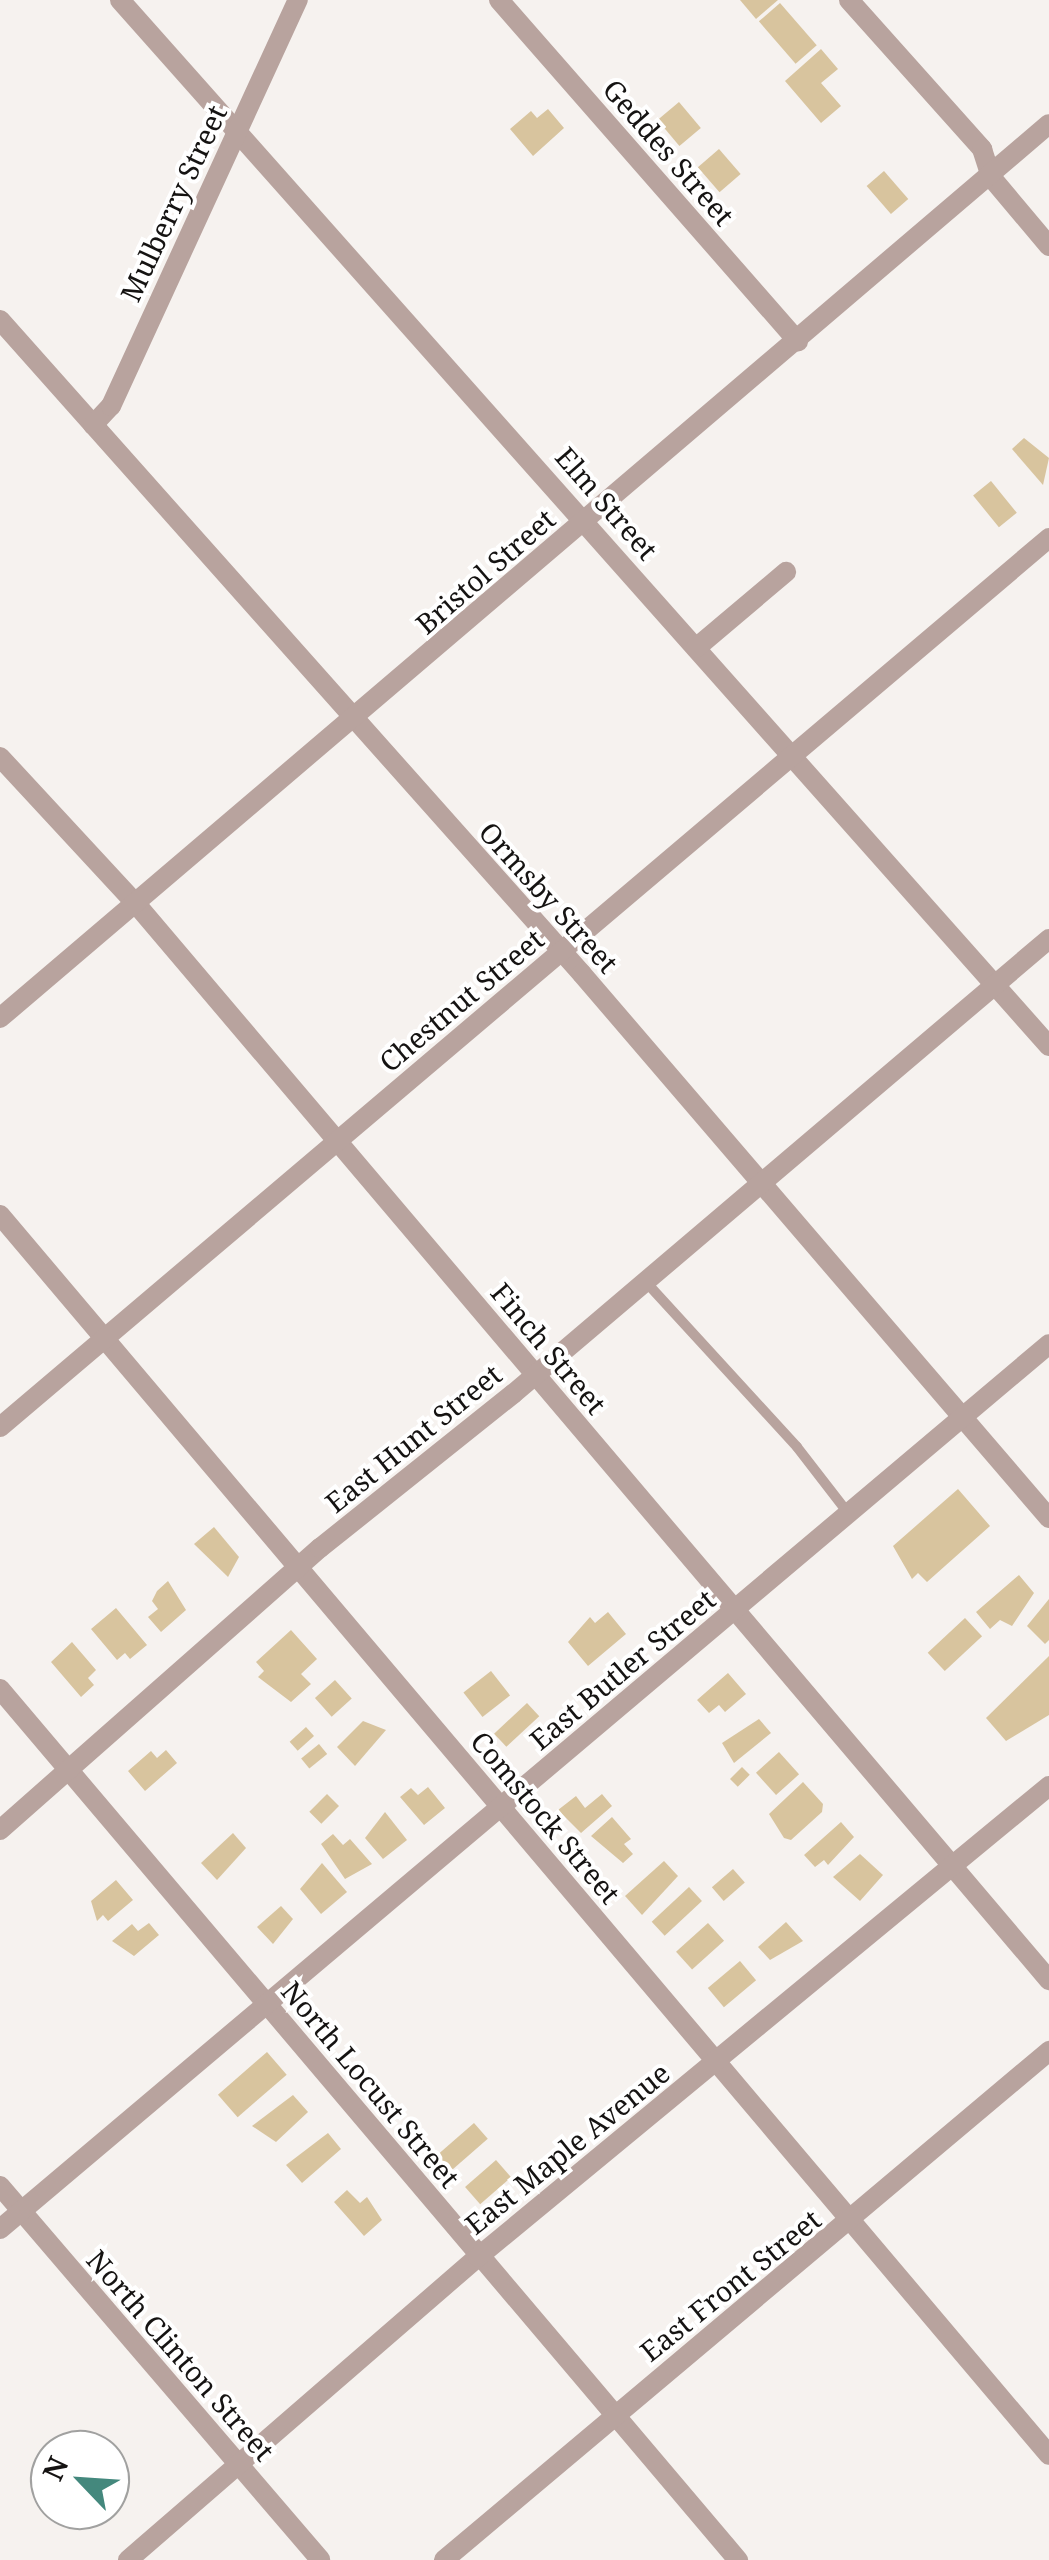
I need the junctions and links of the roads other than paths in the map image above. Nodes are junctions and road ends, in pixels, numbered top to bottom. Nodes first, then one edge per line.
1 (120, 0) edge
2 (298, 0) edge
3 (500, 0) edge
4 (848, 0) edge
5 (1049, 124) edge
6 (238, 126) junction
7 (991, 176) junction
8 (1049, 246) edge
9 (0, 320) edge
10 (798, 340) junction
11 (93, 424) junction
12 (586, 521) junction
13 (1049, 538) edge
14 (786, 572) dead end
15 (696, 648) junction
16 (354, 721) junction
17 (790, 755) junction
18 (0, 757) edge
19 (137, 904) junction
20 (1049, 939) edge
21 (562, 952) junction
22 (995, 984) junction
23 (0, 1018) edge
24 (1049, 1046) edge
25 (337, 1140) junction
26 (761, 1182) junction
27 (0, 1215) edge
28 (646, 1282) junction
29 (105, 1338) junction
30 (1049, 1344) edge
31 (535, 1374) junction
32 (963, 1416) junction
33 (0, 1426) edge
34 (848, 1514) junction
35 (1049, 1518) edge
36 (299, 1566) junction
37 (734, 1610) junction
38 (0, 1689) edge
39 (70, 1771) junction
40 (1049, 1786) edge
41 (501, 1806) junction
42 (0, 1830) edge
43 (952, 1869) junction
44 (1049, 1980) edge
45 (268, 2002) junction
46 (1049, 2050) edge
47 (716, 2062) junction
48 (0, 2186) edge
49 (22, 2211) junction
50 (852, 2222) junction
51 (0, 2229) edge
52 (478, 2257) junction
53 (614, 2414) junction
54 (1049, 2455) edge
55 (240, 2465) junction
56 (128, 2560) edge
57 (320, 2560) edge
58 (444, 2560) edge
59 (738, 2560) edge

1 - 6 street, Elm Street
2 - 6 street, Mulberry Street
3 - 10 street, Geddes Street
4 - 7 street
5 - 7 street, Bristol Street
6 - 11 street, Mulberry Street
6 - 12 street, Elm Street
7 - 8 street
7 - 10 street, Bristol Street
9 - 11 street, Ormsby Street
10 - 12 street, Bristol Street
11 - 16 street, Ormsby Street
12 - 15 street, Elm Street
12 - 16 street, Bristol Street
13 - 17 street, Chestnut Street
14 - 15 street
15 - 17 street, Elm Street
16 - 19 street, Bristol Street
16 - 21 street, Ormsby Street
17 - 21 street, Chestnut Street
17 - 22 street, Elm Street
18 - 19 street, Finch Street
19 - 23 street, Bristol Street
19 - 25 street, Finch Street
20 - 22 street, East Hunt Street
21 - 25 street, Chestnut Street
21 - 26 street, Ormsby Street
22 - 24 street, Elm Street
22 - 26 street, East Hunt Street
25 - 29 street, Chestnut Street
25 - 31 street, Finch Street
26 - 28 street, East Hunt Street
26 - 32 street, Ormsby Street
27 - 29 street, Comstock Street
28 - 31 street, East Hunt Street
28 - 34 lane
29 - 33 street, Chestnut Street
29 - 36 street, Comstock Street
30 - 32 street, East Butler Street
31 - 36 street, East Hunt Street
31 - 37 street, Finch Street
32 - 34 street, East Butler Street
32 - 35 street, Ormsby Street
34 - 37 street, East Butler Street
36 - 39 street, East Hunt Street
36 - 41 street, Comstock Street
37 - 41 street, East Butler Street
37 - 43 street, Finch Street
38 - 39 street, North Locust Street
39 - 42 street, East Hunt Street
39 - 45 street, North Locust Street
40 - 43 street, East Maple Avenue
41 - 45 street, East Butler Street
41 - 47 street, Comstock Street
43 - 44 street, Finch Street
43 - 47 street, East Maple Avenue
45 - 49 street, East Butler Street
45 - 52 street, North Locust Street
46 - 50 street, East Front Street
47 - 50 street, Comstock Street
47 - 52 street, East Maple Avenue
48 - 49 street, North Clinton Street
49 - 51 street, East Butler Street
49 - 55 street, North Clinton Street
50 - 53 street, East Front Street
50 - 54 street, Comstock Street
52 - 53 street, North Locust Street
52 - 55 street, East Maple Avenue
53 - 58 street, East Front Street
53 - 59 street, North Locust Street
55 - 56 street, East Maple Avenue
55 - 57 street, North Clinton Street

